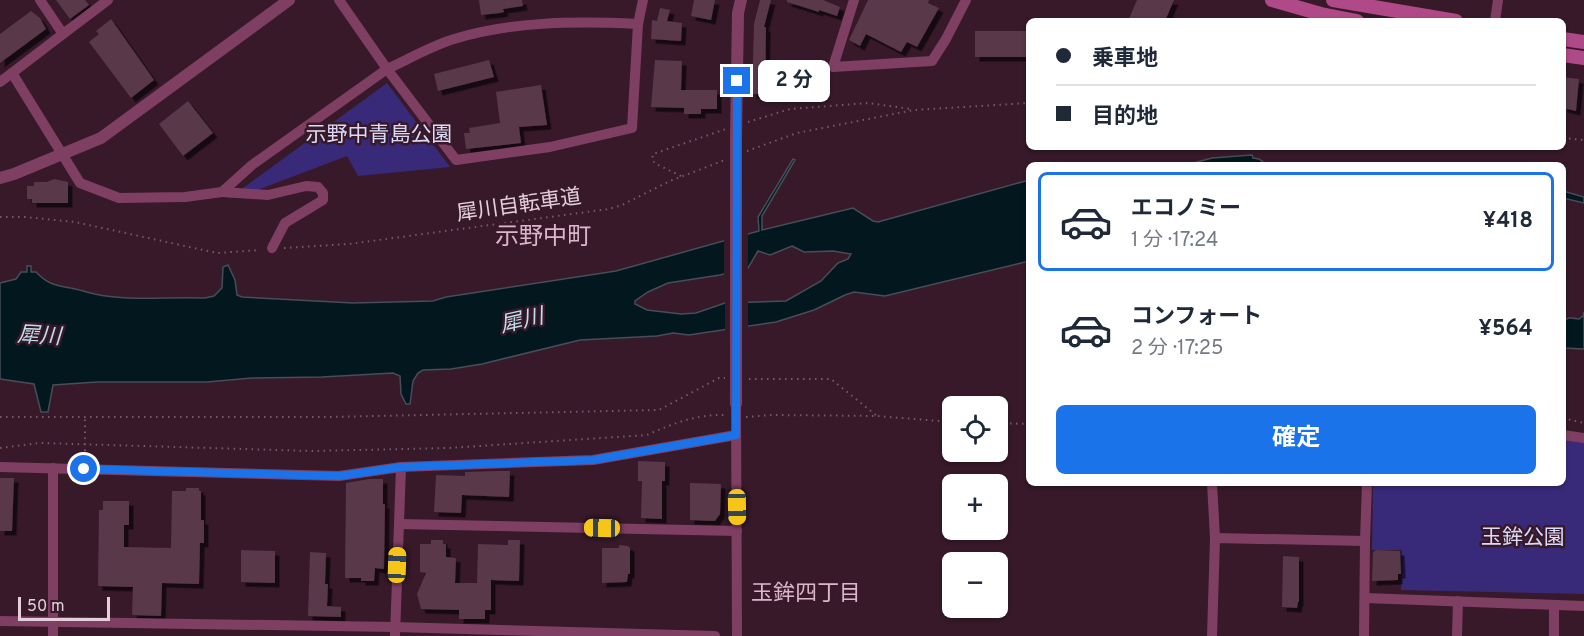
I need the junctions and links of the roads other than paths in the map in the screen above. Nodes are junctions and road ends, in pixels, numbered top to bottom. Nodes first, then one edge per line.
1 (40, 0) edge
2 (108, 0) edge
3 (289, 0) edge
4 (339, 0) edge
5 (643, 0) edge
6 (741, 0) edge
7 (854, 0) edge
8 (966, 0) edge
9 (1272, 0) edge
10 (1333, 0) edge
11 (1498, 0) edge
12 (1342, 18) edge
13 (1438, 18) edge
14 (1495, 18) edge
15 (638, 24) junction
16 (63, 34) junction
17 (1566, 39) edge
18 (1584, 42) edge
19 (1566, 55) edge
20 (1584, 58) edge
21 (387, 69) junction
22 (12, 73) junction
23 (0, 82) edge
24 (61, 155) junction
25 (0, 178) edge
26 (222, 192) junction
27 (272, 248) road end
28 (736, 404) joint
29 (736, 435) junction
30 (1566, 435) edge
31 (1584, 438) edge
32 (0, 467) edge
33 (401, 467) junction
34 (52, 468) junction
35 (1212, 486) edge
36 (1367, 486) edge
37 (399, 524) junction
38 (737, 531) junction
39 (1215, 538) junction
40 (1365, 541) junction
41 (1365, 598) junction
42 (1458, 602) junction
43 (1554, 605) junction
44 (1584, 606) edge
45 (0, 621) edge
46 (52, 621) junction
47 (395, 632) edge
48 (53, 636) edge
49 (715, 636) edge
50 (737, 636) edge
51 (1212, 636) edge
52 (1364, 636) edge
53 (1457, 636) edge
54 (1554, 636) edge

1 - 16 street
2 - 16 street
3 - 24 street
4 - 21 street
5 - 15 street
6 - 28 street
7 - 8 street
9 - 12 main road
10 - 13 main road
11 - 14 street
15 - 21 street
15 - 21 street
16 - 22 street
17 - 18 main road
19 - 20 main road
21 - 26 street
22 - 23 street
22 - 24 street
24 - 25 street
24 - 26 street
26 - 27 street
28 - 29 street
29 - 33 street
29 - 38 street
30 - 31 street
32 - 34 street
33 - 34 street
33 - 37 street
34 - 46 street
35 - 39 street
36 - 40 street
37 - 38 street
37 - 47 street
38 - 50 street
39 - 40 street
39 - 51 street
40 - 41 street
41 - 42 street
41 - 52 street
42 - 43 street
42 - 53 street
43 - 44 street
43 - 54 street
45 - 46 street
46 - 47 street
46 - 48 street
47 - 49 street

